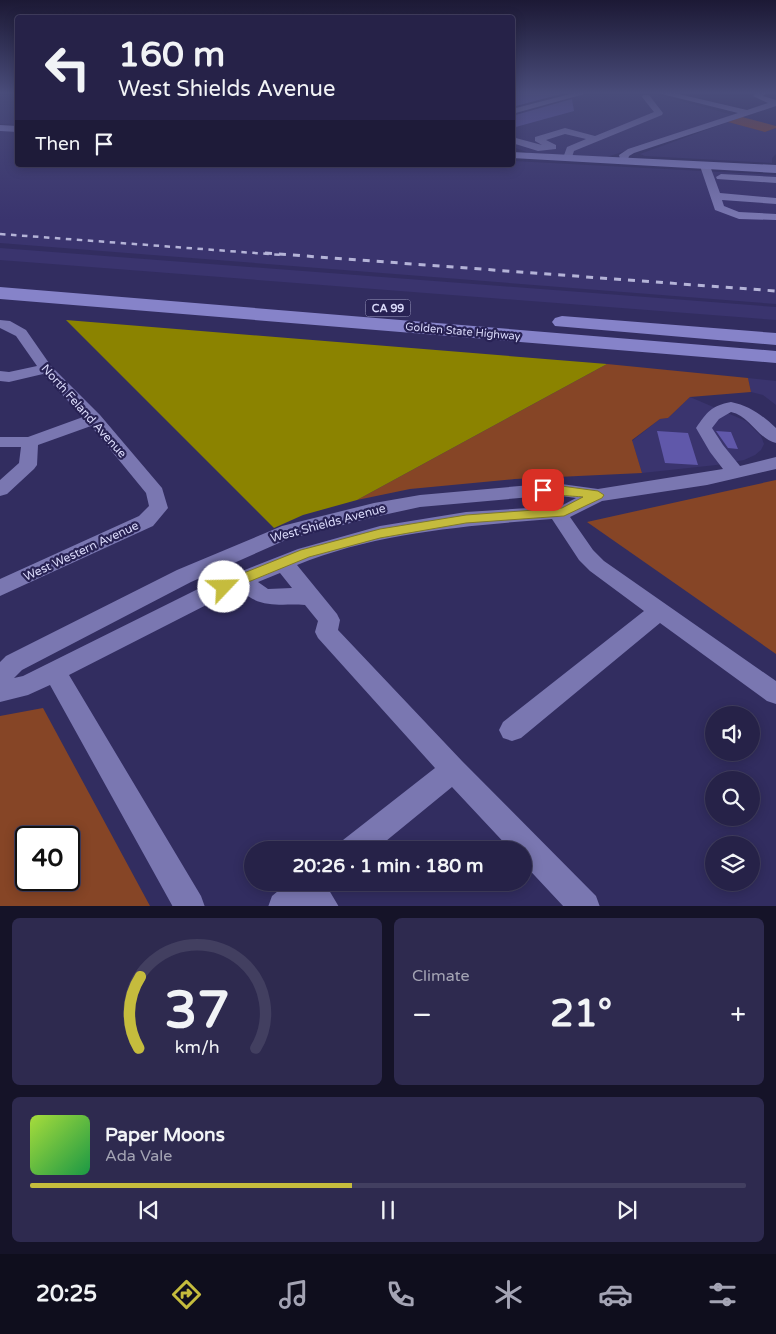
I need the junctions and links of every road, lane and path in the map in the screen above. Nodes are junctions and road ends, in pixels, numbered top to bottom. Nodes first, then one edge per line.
1 (551, 135) edge
2 (582, 135) edge
3 (605, 135) edge
4 (678, 135) edge
5 (596, 139) junction
6 (515, 141) edge
7 (553, 147) junction
8 (569, 153) junction
9 (515, 155) edge
10 (624, 161) junction
11 (705, 166) junction
12 (776, 169) edge
13 (721, 177) dead end
14 (776, 180) edge
15 (716, 196) junction
16 (776, 201) edge
17 (776, 217) edge
18 (0, 276) edge
19 (0, 293) edge
20 (0, 324) edge
21 (776, 339) edge
22 (776, 357) edge
23 (46, 369) junction
24 (0, 376) edge
25 (94, 419) junction
26 (776, 438) edge
27 (0, 442) edge
28 (30, 442) junction
29 (776, 463) edge
30 (736, 473) junction
31 (0, 490) edge
32 (598, 495) junction
33 (160, 508) joint
34 (557, 512) junction
35 (283, 562) junction
36 (243, 579) junction
37 (0, 588) edge
38 (312, 598) junction
39 (660, 611) junction
40 (54, 671) junction
41 (0, 677) edge
42 (0, 692) edge
43 (776, 694) edge
44 (512, 730) dead end
45 (453, 770) junction
46 (364, 841) edge
47 (316, 891) edge
48 (190, 906) edge
49 (283, 906) edge
50 (585, 906) edge

1 - 7 street
2 - 5 street
3 - 5 street
4 - 10 street
5 - 8 street
6 - 7 street
7 - 8 street
8 - 9 main road
8 - 10 main road
10 - 11 main road
11 - 12 main road
11 - 15 street
13 - 14 street
15 - 16 street
15 - 17 street
18 - 21 highway, Golden State Highway / CA 99
19 - 22 highway, Golden State Highway / CA 99
20 - 23 street, North Feland Avenue
23 - 24 street
23 - 25 street, North Feland Avenue
25 - 28 street
25 - 33 street, North Feland Avenue
26 - 30 street
27 - 28 street
28 - 31 street
29 - 30 street, West Shields Avenue
30 - 32 street, West Shields Avenue
32 - 34 street, West Shields Avenue
32 - 41 street, West Shields Avenue
33 - 37 street, West Western Avenue
34 - 35 street, West Shields Avenue
34 - 39 street
35 - 36 street, West Shields Avenue
35 - 38 street
36 - 38 street
36 - 40 street, West Shields Avenue
38 - 45 street
39 - 43 street
39 - 44 street
40 - 42 street, West Shields Avenue
40 - 48 street
45 - 46 street
45 - 50 street
47 - 49 street

